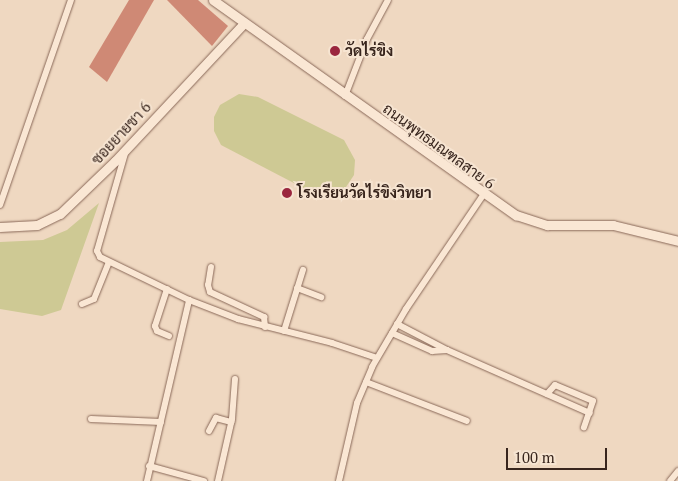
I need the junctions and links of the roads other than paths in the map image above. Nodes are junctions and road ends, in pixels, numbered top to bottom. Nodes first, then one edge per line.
1 (71, 0) edge
2 (214, 0) edge
3 (388, 0) edge
4 (244, 23) junction
5 (345, 96) junction
6 (127, 147) junction
7 (484, 194) junction
8 (0, 205) edge
9 (0, 227) edge
10 (678, 241) edge
11 (109, 262) junction
12 (211, 267) dead end
13 (303, 270) dead end
14 (297, 288) junction
15 (166, 289) junction
16 (321, 297) dead end
17 (189, 300) junction
18 (82, 304) dead end
19 (397, 324) junction
20 (265, 326) junction
21 (284, 331) junction
22 (392, 333) junction
23 (169, 336) dead end
24 (447, 350) junction
25 (377, 358) junction
26 (235, 379) dead end
27 (366, 382) junction
28 (547, 394) junction
29 (590, 412) junction
30 (91, 419) dead end
31 (467, 421) dead end
32 (161, 422) junction
33 (231, 422) junction
34 (584, 427) dead end
35 (209, 431) dead end
36 (149, 466) junction
37 (678, 471) edge
38 (147, 481) edge
39 (204, 481) edge
40 (218, 481) edge
41 (339, 481) edge
42 (670, 481) edge

1 - 8 street
2 - 4 main road, ถนนพุทธมณฑลสาย 6
3 - 5 street
4 - 5 main road, ถนนพุทธมณฑลสาย 6
4 - 6 main road, ซอยยายชา 6
5 - 7 main road, ถนนพุทธมณฑลสาย 6
6 - 9 main road, ซอยยายชา 6
6 - 11 street
7 - 10 main road, ถนนพุทธมณฑลสาย 6
7 - 19 street
11 - 15 street
11 - 18 street
12 - 20 street
13 - 14 street
14 - 16 street
14 - 21 street
15 - 17 street
15 - 23 street
17 - 20 street
17 - 32 street
19 - 22 street
19 - 24 street
20 - 21 street
21 - 25 street
22 - 24 street
22 - 25 street
24 - 28 street
25 - 27 street
26 - 33 street
27 - 31 street
27 - 41 street
28 - 29 street
28 - 29 street
29 - 34 street
30 - 32 street
32 - 36 street
33 - 35 street
33 - 40 street
36 - 38 street
36 - 39 street
37 - 42 street

